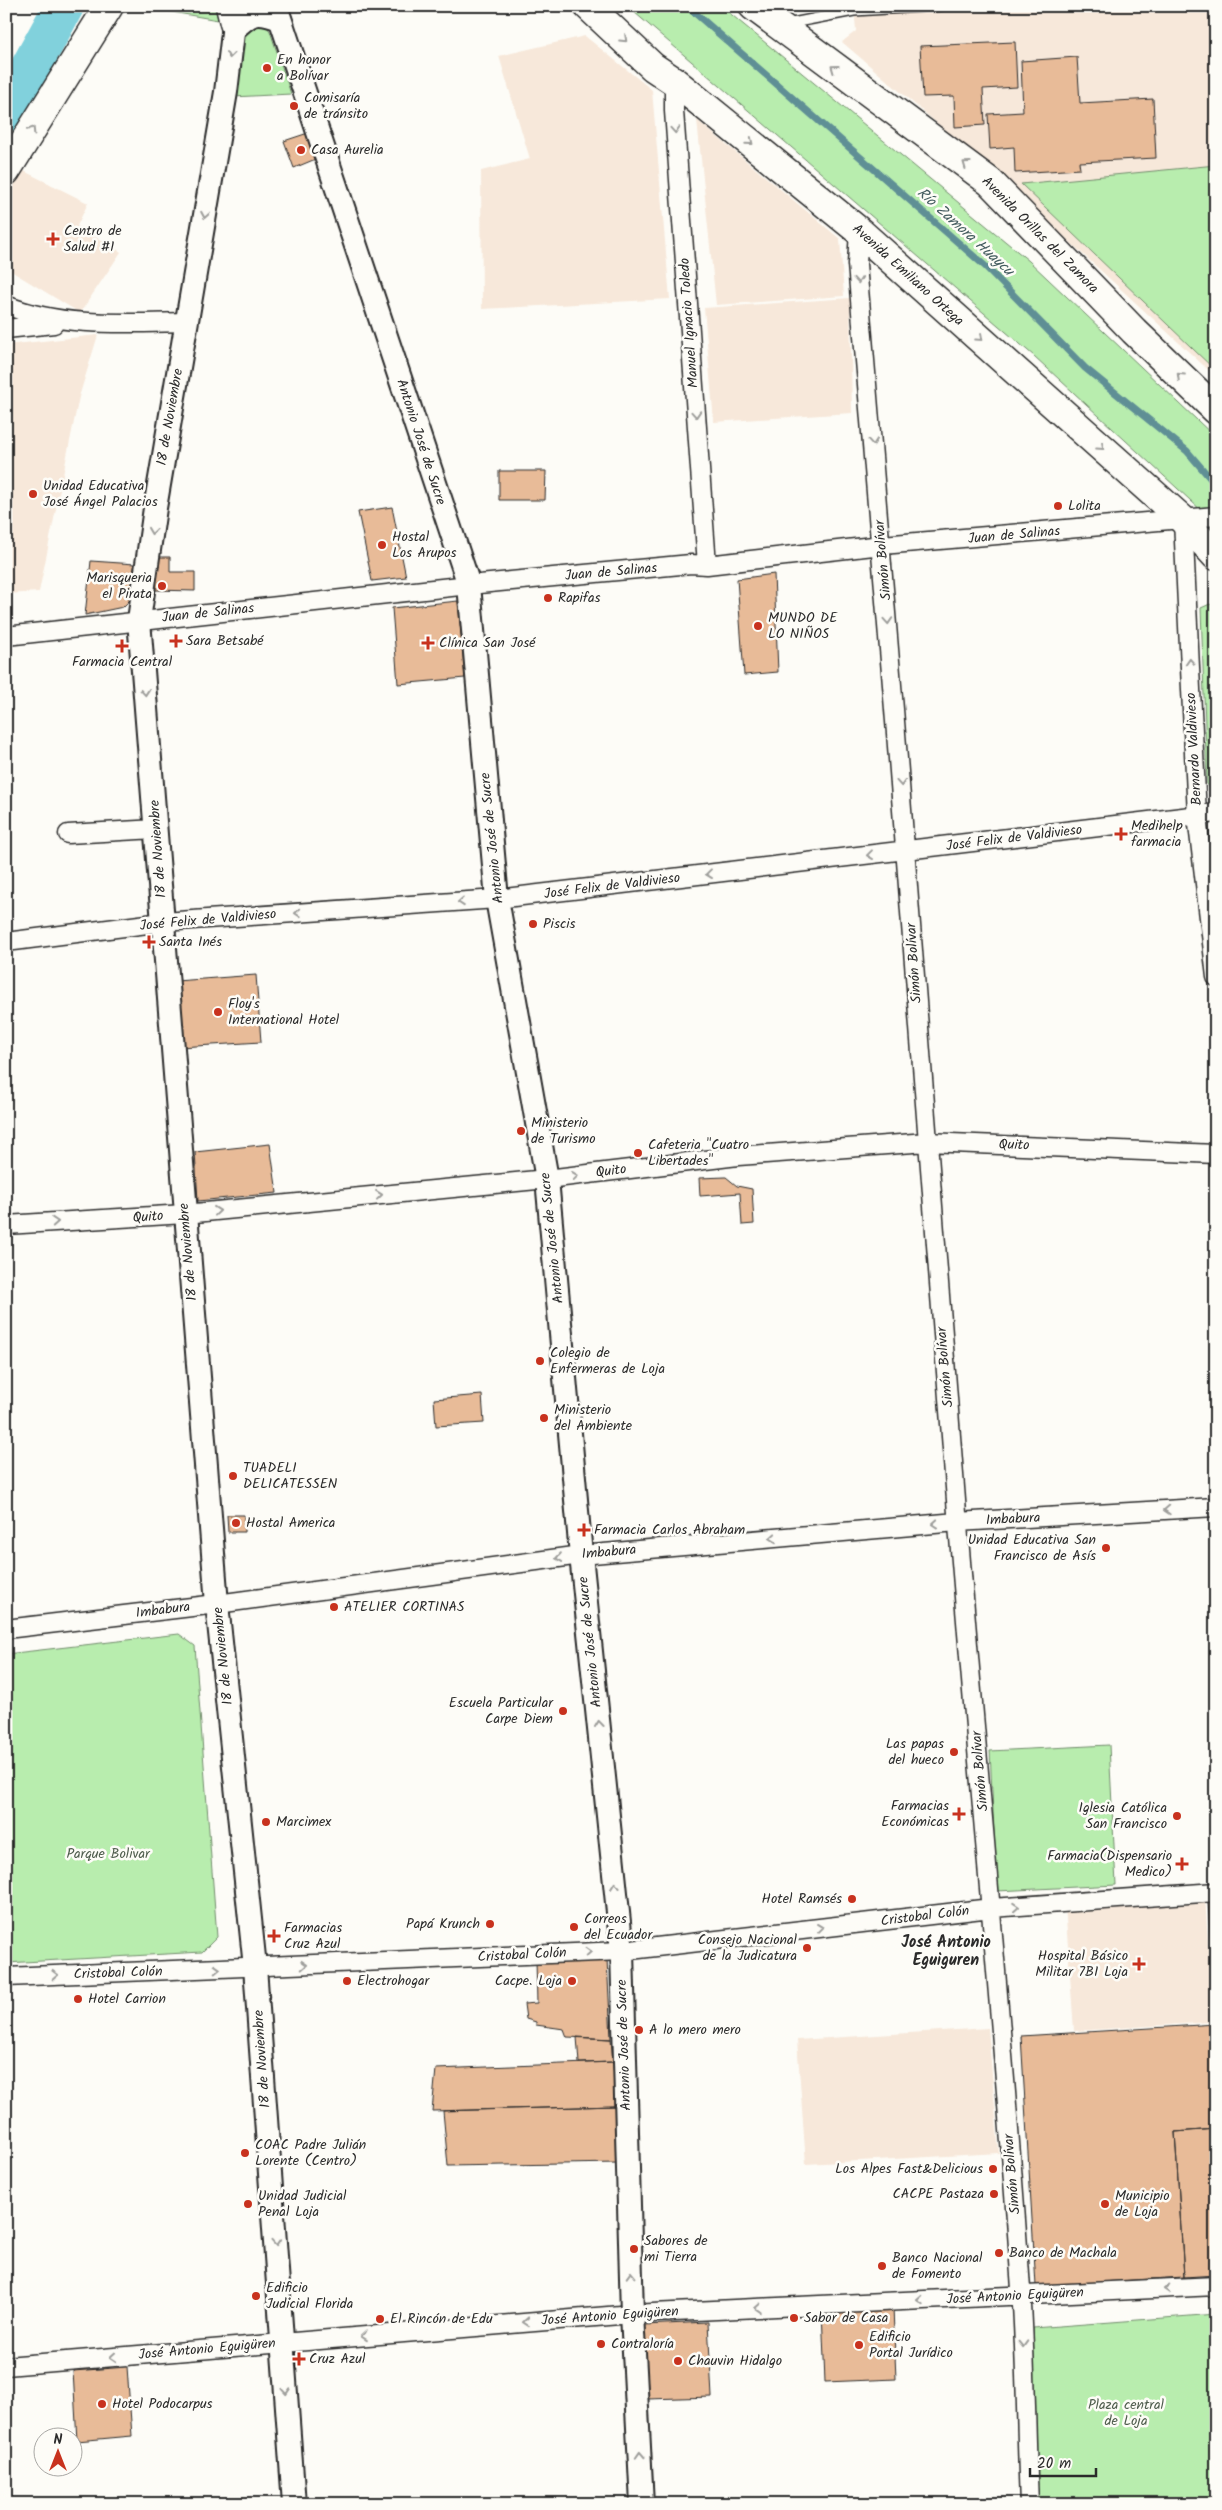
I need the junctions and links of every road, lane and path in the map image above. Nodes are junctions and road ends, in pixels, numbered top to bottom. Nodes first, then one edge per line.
1 (109, 6) edge
2 (588, 6) edge
3 (752, 6) edge
4 (942, 6) edge
5 (278, 13) edge
6 (233, 16) edge
7 (777, 26) junction
8 (674, 81) junction
9 (6, 171) edge
10 (859, 231) junction
11 (6, 305) edge
12 (76, 321) junction
13 (186, 322) junction
14 (6, 329) edge
15 (1216, 410) edge
16 (1216, 516) edge
17 (1184, 520) junction
18 (882, 545) junction
19 (1216, 556) edge
20 (707, 565) junction
21 (469, 585) junction
22 (139, 620) junction
23 (6, 636) edge
24 (1216, 813) edge
25 (1197, 816) junction
26 (156, 828) junction
27 (68, 834) dead end
28 (906, 850) junction
29 (497, 899) junction
30 (163, 922) junction
31 (6, 942) edge
32 (1216, 977) edge
33 (927, 1142) junction
34 (1216, 1154) edge
35 (547, 1179) junction
36 (185, 1214) junction
37 (6, 1225) edge
38 (1216, 1507) edge
39 (957, 1522) junction
40 (581, 1554) junction
41 (217, 1604) junction
42 (6, 1629) edge
43 (1216, 1892) edge
44 (991, 1908) junction
45 (622, 1951) junction
46 (255, 1967) junction
47 (6, 1977) edge
48 (1216, 2286) edge
49 (1021, 2296) junction
50 (632, 2314) junction
51 (283, 2342) junction
52 (6, 2366) edge
53 (294, 2504) edge
54 (642, 2504) edge
55 (1029, 2504) edge

9 -> 1 main road
2 -> 8 main road, Avenida Emiliano Ortega
3 - 7 main road, Avenida Orillas del Zamora
4 - 7 lane
5 - 6 street
5 - 21 street, Antonio José de Sucre
6 -> 13 street, 18 de Noviembre
15 -> 7 main road, Avenida Orillas del Zamora
8 -> 10 main road, Avenida Emiliano Ortega
8 -> 20 street, Manuel Ignacio Toledo
10 -> 17 main road, Avenida Emiliano Ortega
10 -> 18 street, Simón Bolívar
11 - 12 street
12 - 13 street
12 - 14 street
13 -> 22 street, 18 de Noviembre
16 - 17 street, Juan de Salinas
17 - 18 street, Juan de Salinas
17 - 19 main road, Avenida Emiliano Ortega
25 -> 17 street, Bernardo Valdivieso
18 - 20 street, Juan de Salinas
18 -> 28 street, Simón Bolívar
20 - 21 street, Juan de Salinas
21 - 22 street, Juan de Salinas
21 - 29 street, Antonio José de Sucre
22 - 23 street, Juan de Salinas
22 -> 26 street, 18 de Noviembre
24 - 25 street, José Felix de Valdivieso
25 - 28 street, José Felix de Valdivieso
25 - 32 street, Bernardo Valdivieso
26 - 27 street
26 - 30 street, 18 de Noviembre
28 -> 29 street, José Felix de Valdivieso
28 - 33 street, Simón Bolívar
29 -> 30 street, José Felix de Valdivieso
29 - 35 street, Antonio José de Sucre
30 - 31 street, José Felix de Valdivieso
30 - 36 street, 18 de Noviembre
33 - 34 street, Quito
35 -> 33 street, Quito
33 - 39 street, Simón Bolívar
36 -> 35 street, Quito
35 - 40 street, Antonio José de Sucre
37 -> 36 street, Quito
36 - 41 street, 18 de Noviembre
38 -> 39 street, Imbabura
39 -> 40 street, Imbabura
39 - 44 street, Simón Bolívar
40 -> 41 street, Imbabura
45 -> 40 street, Antonio José de Sucre
41 - 42 street, Imbabura
41 - 46 street, 18 de Noviembre
44 -> 43 street, Cristobal Colón
45 -> 44 street, Cristobal Colón
44 - 49 street, Simón Bolívar
46 -> 45 street, Cristobal Colón
50 -> 45 street, Antonio José de Sucre
47 -> 46 street, Cristobal Colón
46 -> 51 street, 18 de Noviembre
48 -> 49 street, José Antonio Eguigüren
49 -> 50 street, José Antonio Eguigüren
49 -> 55 street, Simón Bolívar
50 -> 51 street, José Antonio Eguigüren
54 -> 50 street, Antonio José de Sucre
51 -> 52 street, José Antonio Eguigüren
51 -> 53 street, 18 de Noviembre

